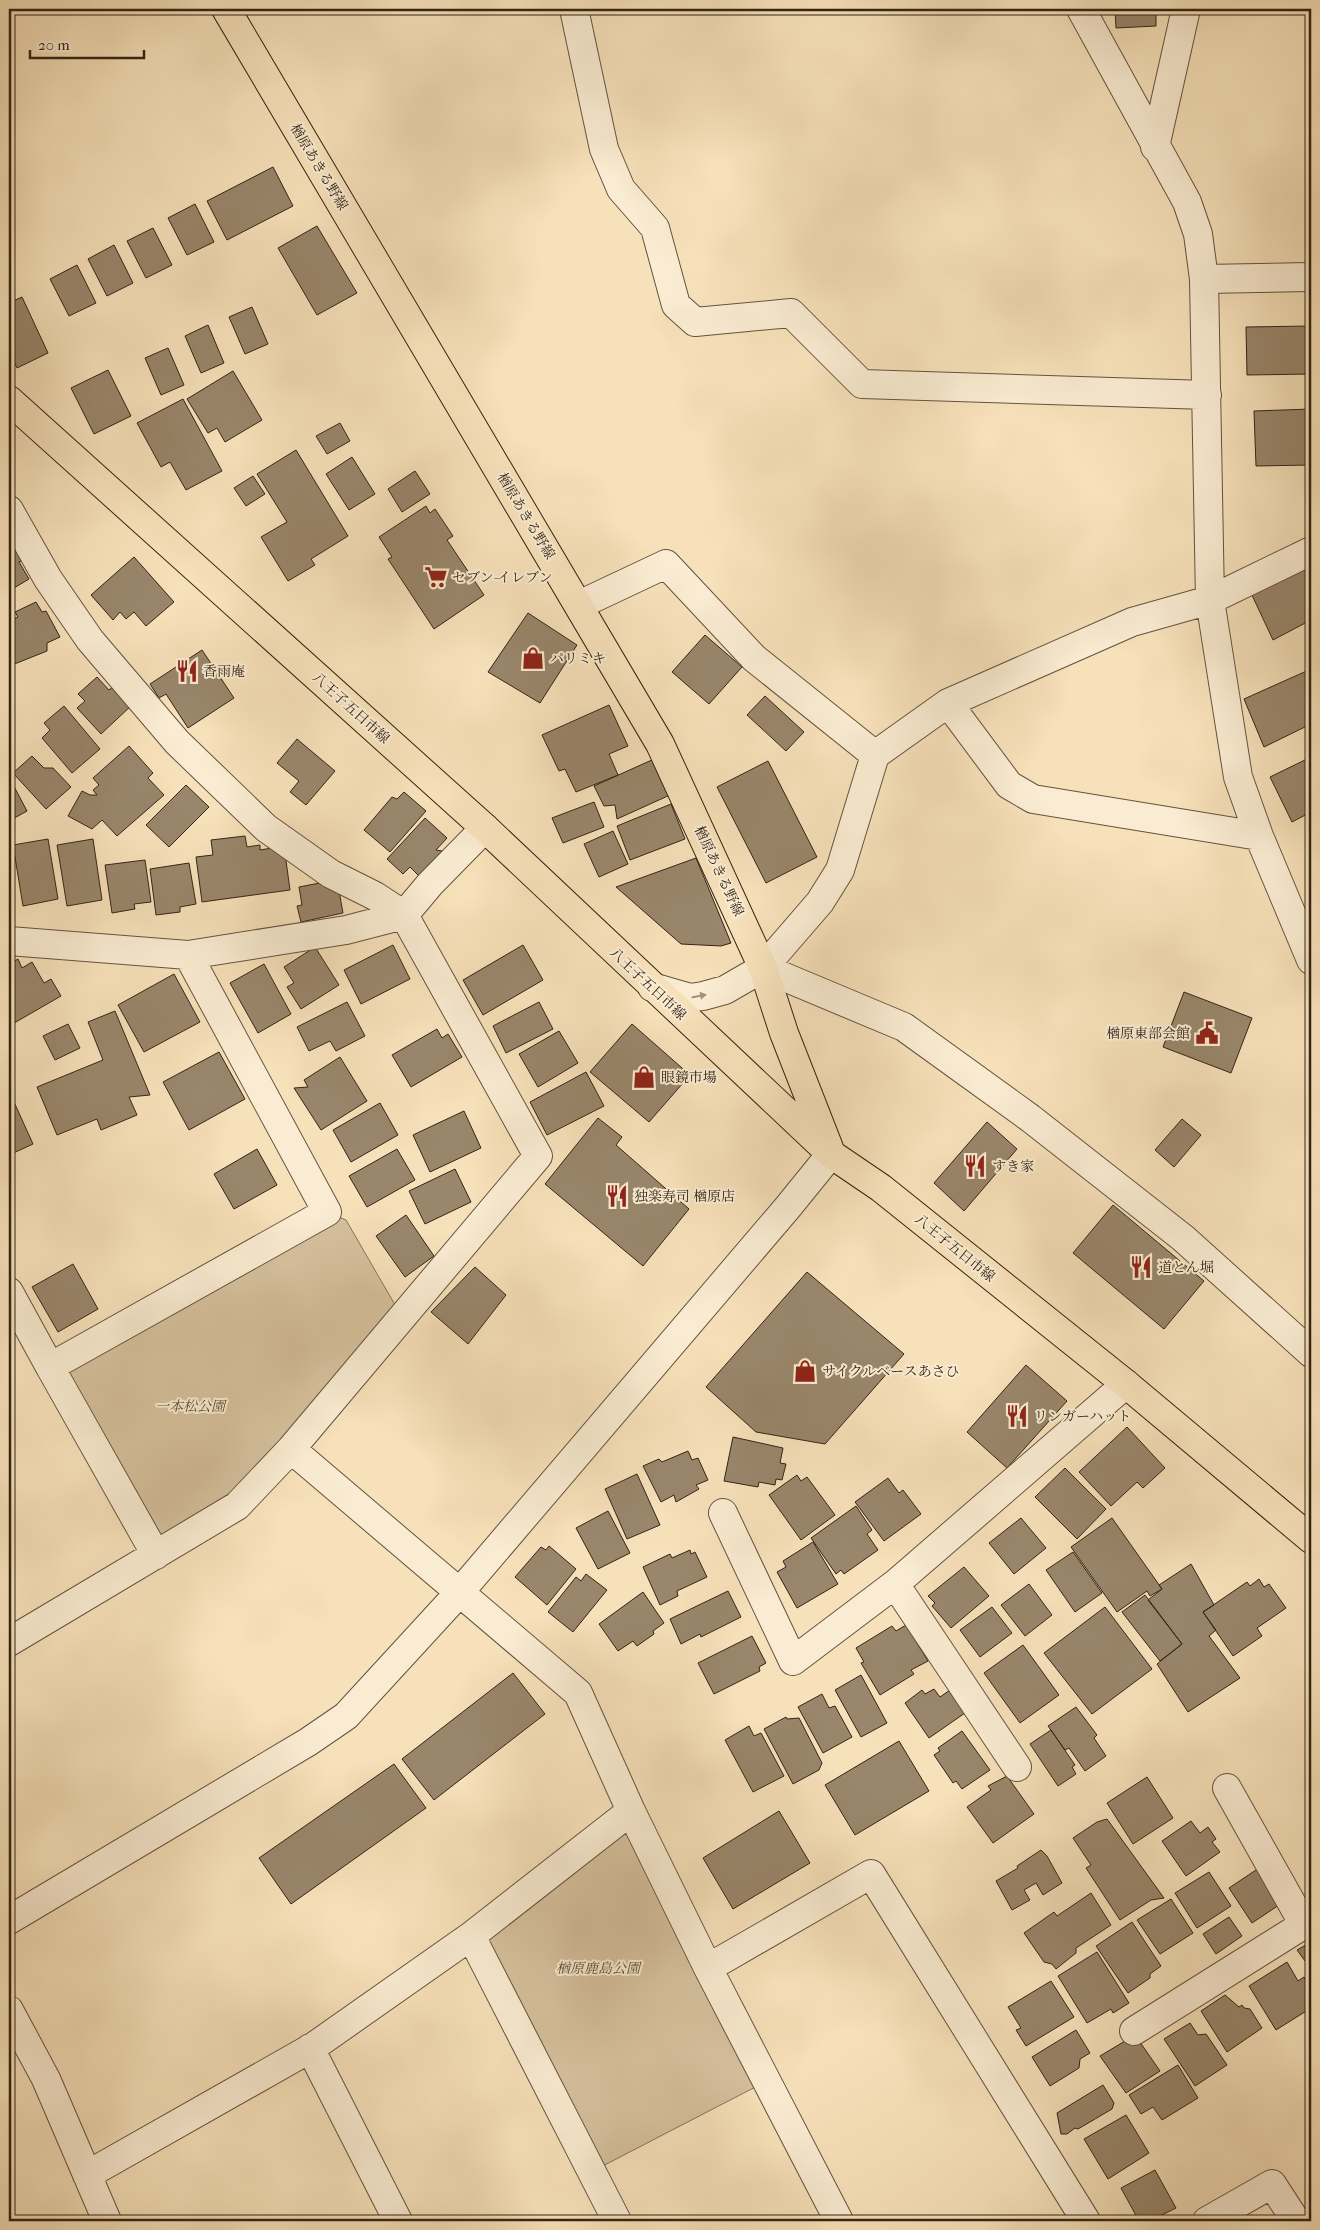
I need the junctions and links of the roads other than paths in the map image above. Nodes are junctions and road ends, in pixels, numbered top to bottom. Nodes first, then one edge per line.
1 (226, 9) edge
2 (574, 9) edge
3 (1081, 9) edge
4 (1186, 9) edge
5 (1155, 147) junction
6 (1311, 277) edge
7 (1204, 279) junction
8 (1207, 396) junction
9 (9, 400) edge
10 (9, 510) edge
11 (1311, 551) edge
12 (1210, 600) junction
13 (579, 605) junction
14 (948, 703) junction
15 (875, 755) junction
16 (485, 828) junction
17 (1259, 836) junction
18 (404, 915) junction
19 (9, 941) edge
20 (188, 955) junction
21 (1311, 960) edge
22 (763, 968) junction
23 (652, 987) junction
24 (831, 1154) junction
25 (9, 1292) edge
26 (1311, 1353) edge
27 (50, 1367) junction
28 (1126, 1384) junction
29 (291, 1449) junction
30 (723, 1513) dead end
31 (1311, 1539) edge
32 (156, 1555) junction
33 (896, 1584) junction
34 (459, 1593) junction
35 (9, 1642) edge
36 (1017, 1767) dead end
37 (1227, 1788) dead end
38 (632, 1812) junction
39 (9, 1920) edge
40 (1307, 1923) edge
41 (471, 1936) junction
42 (708, 1968) junction
43 (9, 2010) edge
44 (1134, 2031) dead end
45 (310, 2048) junction
46 (87, 2175) junction
47 (107, 2221) edge
48 (398, 2221) edge
49 (617, 2221) edge
50 (839, 2221) edge
51 (1086, 2221) edge
52 (1207, 2221) edge
53 (1296, 2221) edge

1 - 13 main road, 楢原あきる野線
2 - 8 street
3 - 5 street
4 - 5 street
5 - 7 street
6 - 7 street
7 - 8 street
8 - 12 street
9 - 16 main road, 八王子五日市線
10 - 18 street
11 - 12 street
12 - 14 street
12 - 17 street
13 - 15 street
13 - 22 main road, 楢原あきる野線
14 - 15 street
14 - 17 street
15 - 22 street
16 - 18 street
16 - 23 main road, 八王子五日市線
17 - 21 street
18 - 20 street
18 - 29 street
19 - 20 street
20 - 27 street
23 -> 22 street
22 - 24 main road, 楢原あきる野線
22 - 26 street
23 - 24 main road, 八王子五日市線
24 - 28 main road, 八王子五日市線
24 - 34 street
25 - 27 street
27 - 32 street
28 - 31 main road, 八王子五日市線
28 - 33 street
29 - 32 street
29 - 34 street
30 - 33 street
32 - 35 street
33 - 36 street
34 - 38 street
34 - 39 street
37 - 40 street
38 - 41 street
38 - 42 street
40 - 44 street
41 - 45 street
41 - 49 street
42 - 50 street
42 - 51 street
43 - 46 street
45 - 46 street
45 - 48 street
46 - 47 street
52 - 53 street

